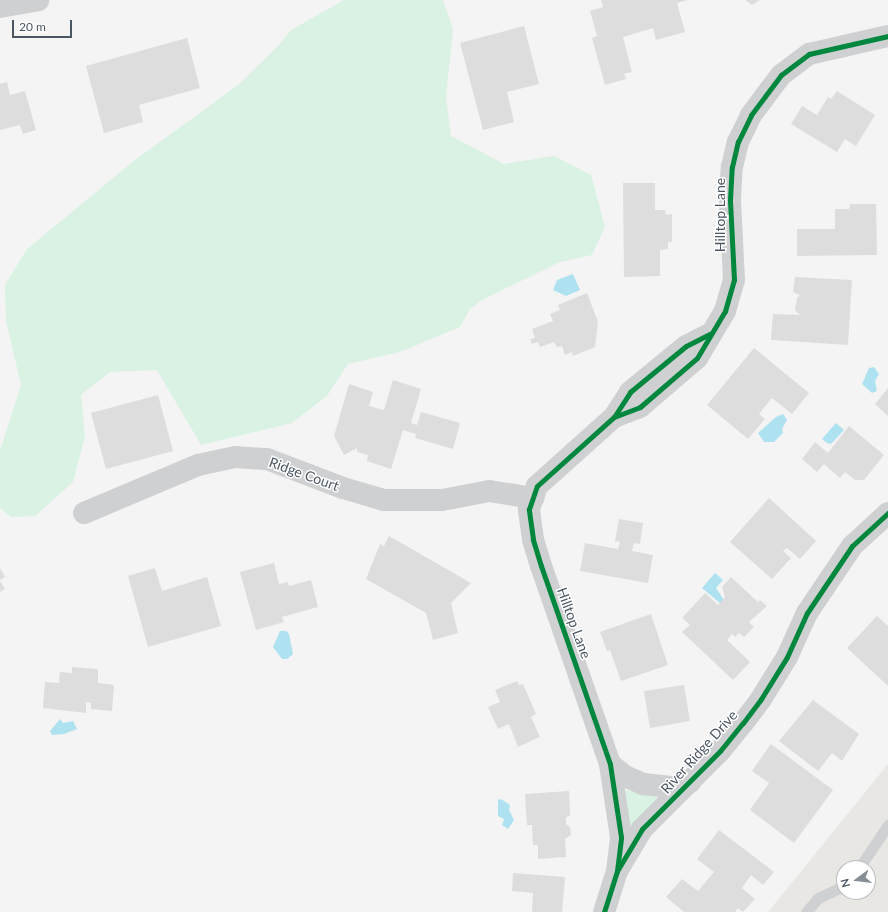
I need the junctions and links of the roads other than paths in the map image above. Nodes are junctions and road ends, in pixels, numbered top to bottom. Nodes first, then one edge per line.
1 (38, 0) edge
2 (0, 7) edge
3 (888, 36) edge
4 (532, 498) junction
5 (84, 513) dead end
6 (888, 513) edge
7 (610, 764) junction
8 (690, 782) junction
9 (888, 825) edge
10 (864, 860) edge
11 (617, 870) junction
12 (836, 890) edge
13 (604, 912) edge
14 (806, 912) edge

1 - 2 street
3 - 4 street, Hilltop Lane
4 - 5 street, Ridge Court
4 - 7 street, Hilltop Lane
6 - 8 street, River Ridge Drive
7 - 8 street
7 - 11 street, Hilltop Lane
8 - 11 street, River Ridge Drive
9 - 10 lane
11 - 13 street, River Ridge Drive
12 - 14 lane

